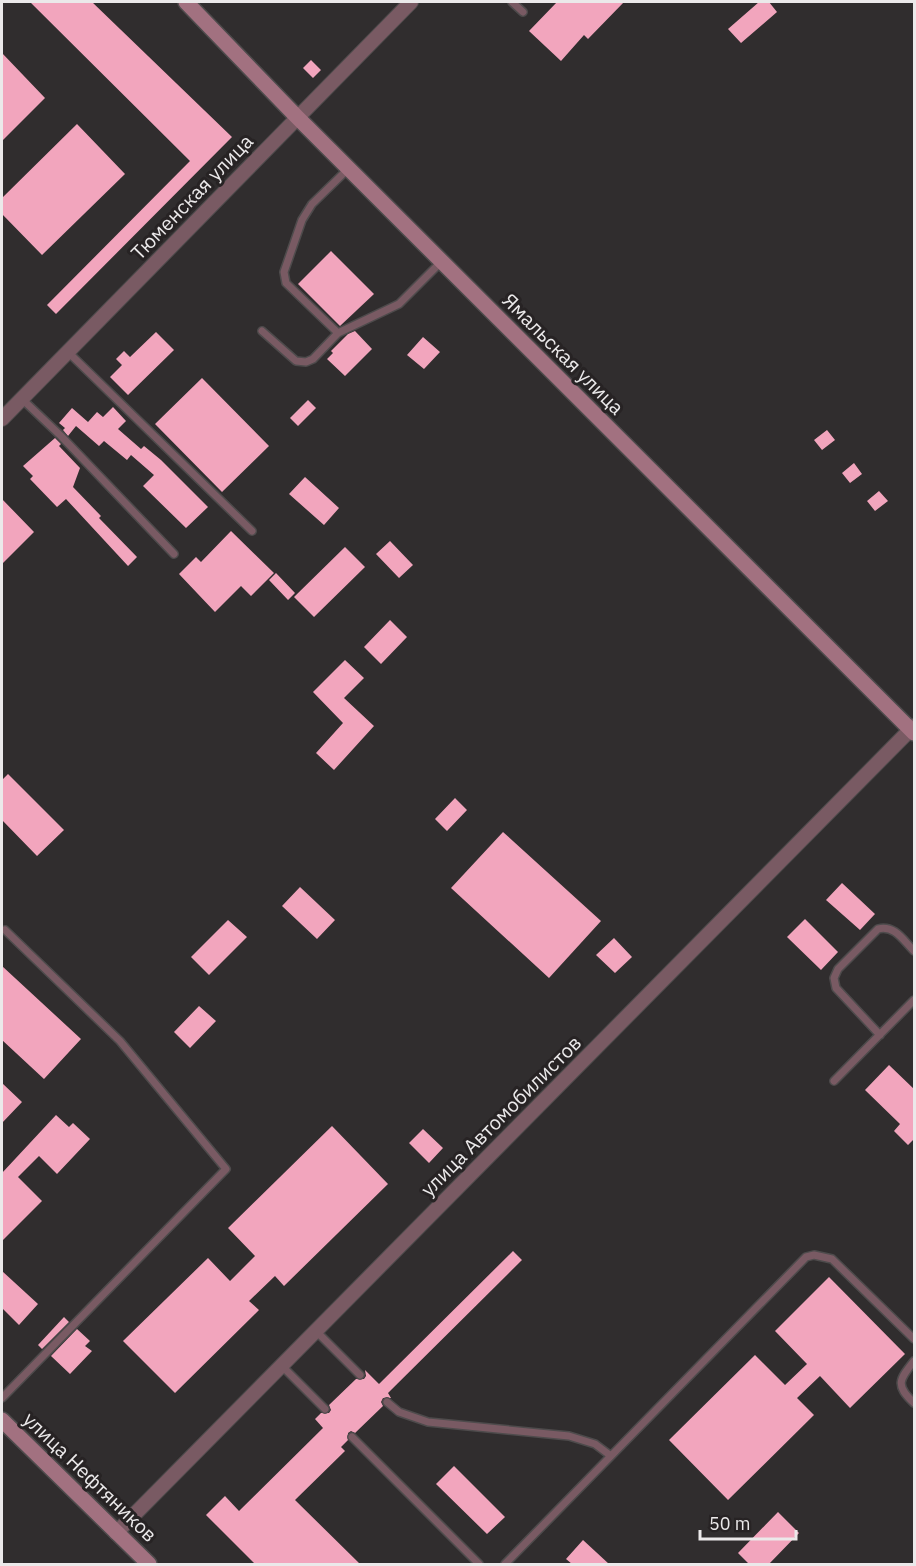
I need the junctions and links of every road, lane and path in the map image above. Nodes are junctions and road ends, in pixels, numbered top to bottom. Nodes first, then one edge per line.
1 (188, 2) edge
2 (411, 2) edge
3 (512, 2) edge
4 (523, 12) dead end
5 (297, 117) junction
6 (348, 169) junction
7 (441, 262) junction
8 (262, 331) dead end
9 (338, 333) junction
10 (68, 352) junction
11 (21, 399) junction
12 (2, 419) edge
13 (252, 531) dead end
14 (174, 554) dead end
15 (913, 730) edge
16 (5, 930) dead end
17 (915, 951) edge
18 (915, 1000) edge
19 (880, 1035) junction
20 (834, 1081) dead end
21 (316, 1331) junction
22 (915, 1339) edge
23 (915, 1361) edge
24 (282, 1366) junction
25 (360, 1375) dead end
26 (2, 1398) edge
27 (387, 1402) dead end
28 (915, 1403) edge
29 (325, 1410) dead end
30 (2, 1420) edge
31 (351, 1437) dead end
32 (611, 1456) junction
33 (116, 1533) junction
34 (149, 1564) edge
35 (479, 1564) edge
36 (505, 1564) edge

1 - 5 street, Ямальская улица
2 - 5 street, Тюменская улица
3 - 4 lane
5 - 6 street, Ямальская улица
5 - 10 street, Тюменская улица
6 - 7 street, Ямальская улица
6 - 9 lane
7 - 9 lane
7 - 15 street, Ямальская улица
8 - 9 lane
10 - 11 street, Тюменская улица
10 - 13 lane
11 - 12 street, Тюменская улица
11 - 14 lane
15 - 21 street, улица Автомобилистов
16 - 26 lane
17 - 19 lane
18 - 19 lane
19 - 20 lane
21 - 24 street, улица Автомобилистов
21 - 25 lane
22 - 32 lane
23 - 28 lane
24 - 29 lane
24 - 33 street, улица Автомобилистов
27 - 32 lane
30 - 33 street, улица Нефтяников
31 - 35 lane
32 - 36 lane
33 - 34 street, улица Нефтяников

